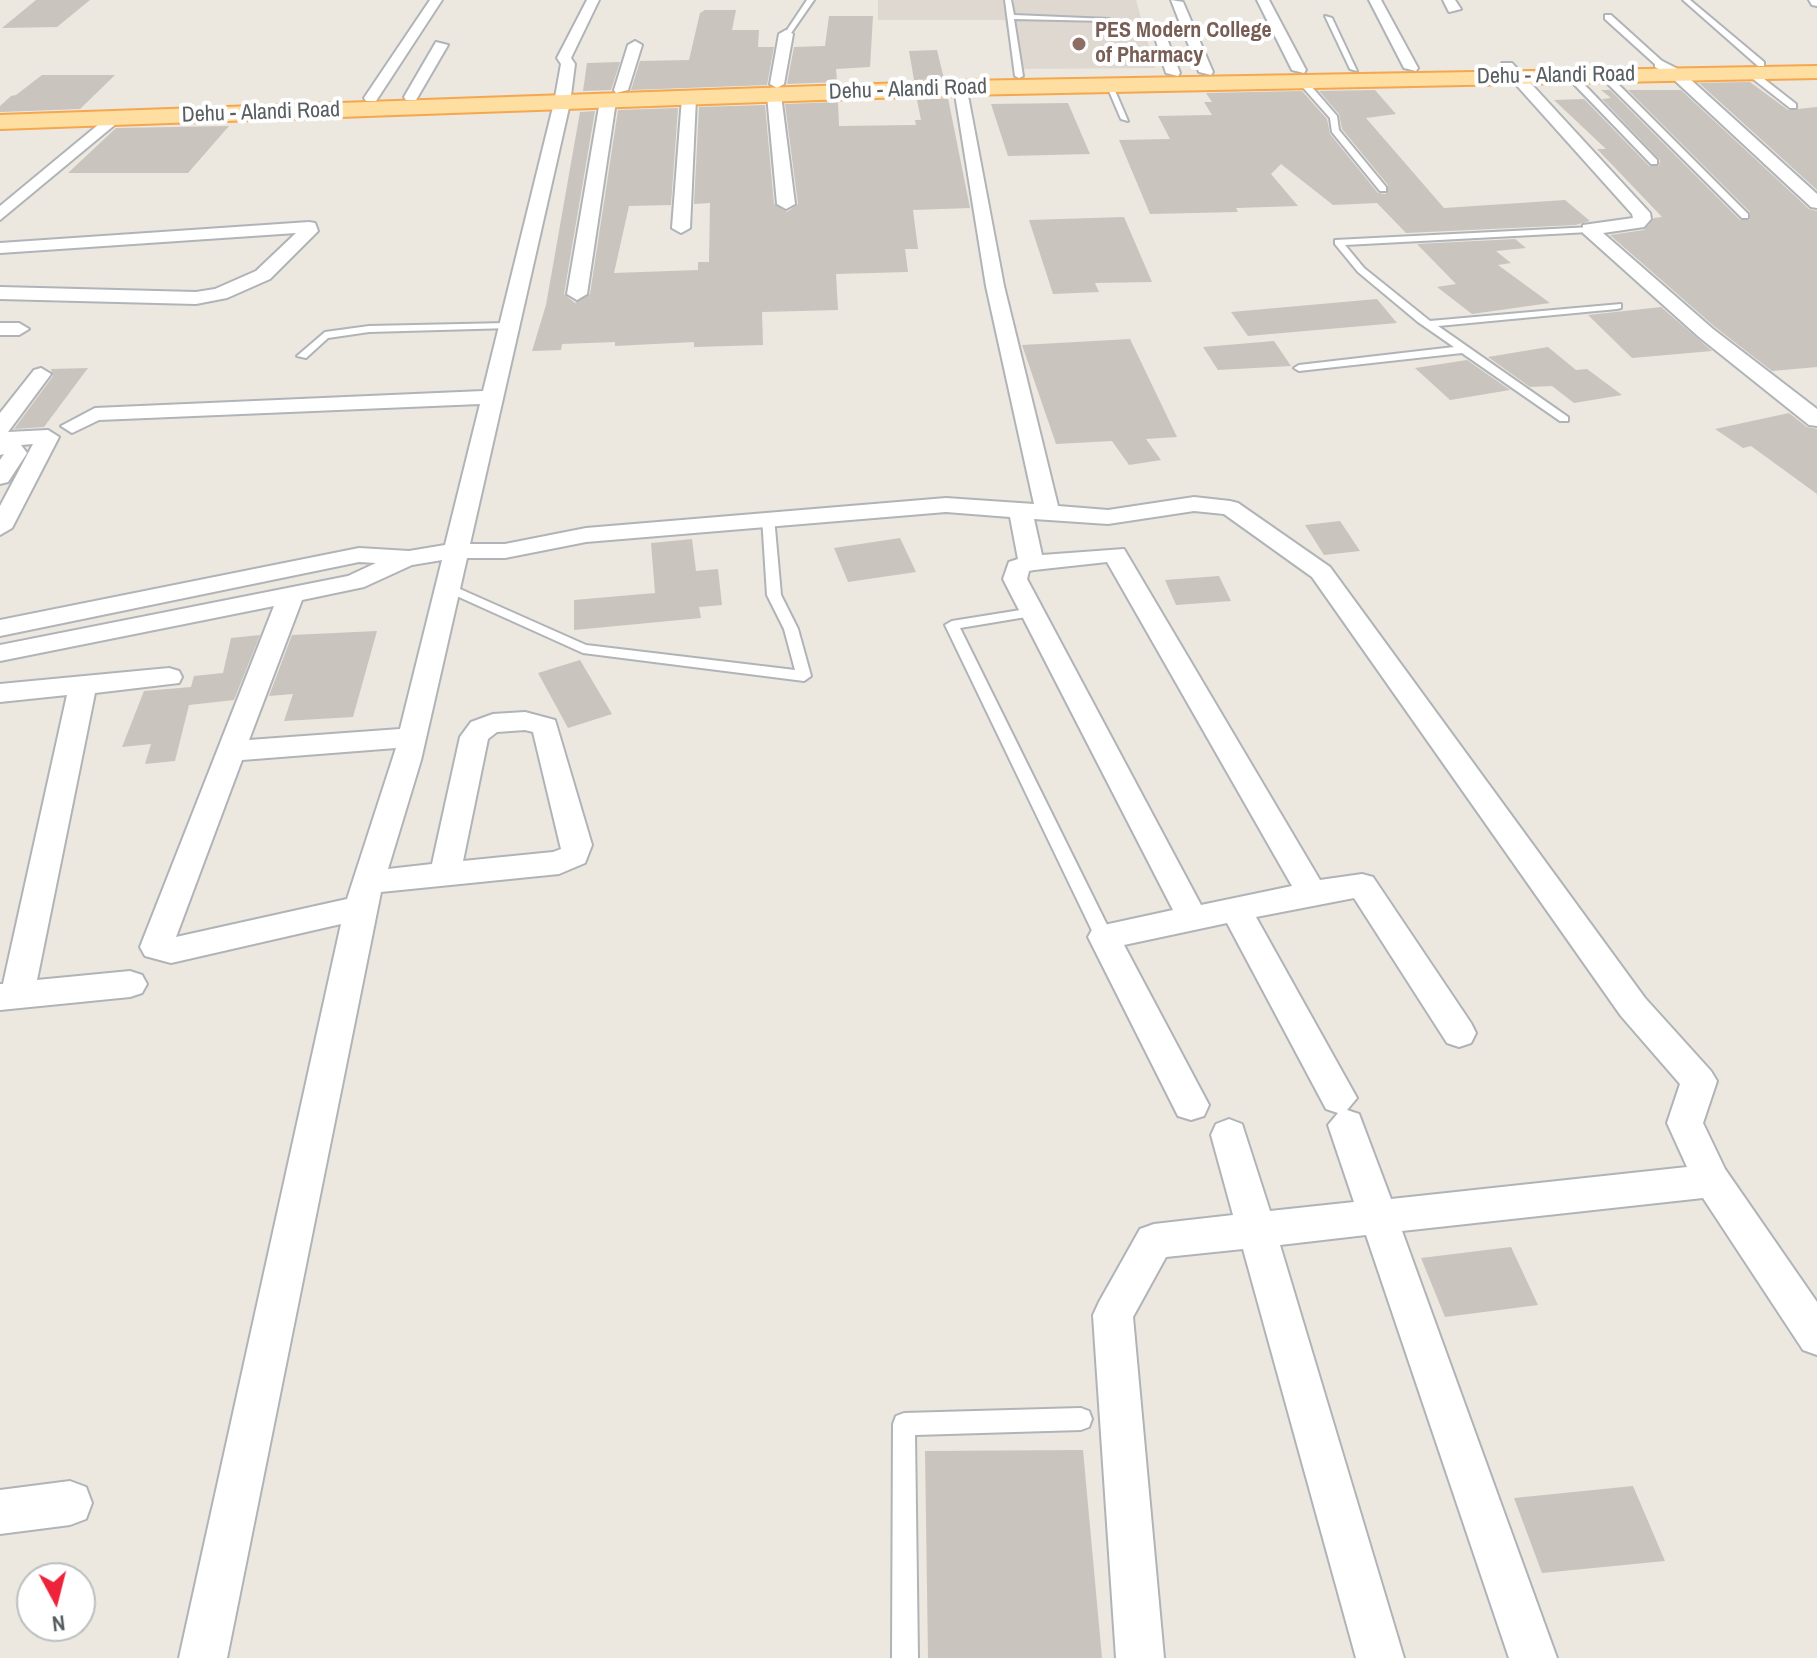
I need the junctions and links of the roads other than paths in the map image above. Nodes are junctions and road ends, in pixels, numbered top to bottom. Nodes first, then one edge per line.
1 (436, 0) edge
2 (593, 0) edge
3 (607, 0) edge
4 (811, 0) edge
5 (1008, 0) edge
6 (1263, 0) edge
7 (1375, 0) edge
8 (1686, 0) edge
9 (1176, 2) dead end
10 (1010, 17) junction
11 (1608, 17) dead end
12 (1328, 18) dead end
13 (1105, 19) dead end
14 (585, 28) junction
15 (1156, 28) dead end
16 (786, 34) joint
17 (441, 45) dead end
18 (635, 45) dead end
19 (1817, 64) edge
20 (1411, 68) junction
21 (1756, 68) junction
22 (1354, 69) junction
23 (1668, 69) junction
24 (1206, 72) junction
25 (1513, 72) junction
26 (1817, 72) edge
27 (1173, 73) junction
28 (1604, 75) junction
29 (1019, 76) junction
30 (1300, 76) junction
31 (1571, 76) junction
32 (1109, 86) junction
33 (961, 88) junction
34 (776, 90) junction
35 (614, 96) junction
36 (411, 97) junction
37 (563, 97) junction
38 (371, 98) junction
39 (689, 98) junction
40 (1793, 106) dead end
41 (0, 111) edge
42 (115, 118) junction
43 (1125, 119) dead end
44 (0, 122) edge
45 (1654, 162) dead end
46 (1383, 189) dead end
47 (1817, 203) edge
48 (786, 204) dead end
49 (0, 215) edge
50 (1745, 216) dead end
51 (681, 228) dead end
52 (1589, 229) junction
53 (0, 248) edge
54 (0, 294) edge
55 (577, 294) dead end
56 (1617, 306) dead end
57 (1428, 324) junction
58 (15, 325) edge
59 (507, 326) junction
60 (1464, 349) junction
61 (302, 356) dead end
62 (1299, 368) dead end
63 (41, 374) dead end
64 (490, 397) junction
65 (1564, 419) dead end
66 (1817, 420) edge
67 (72, 426) dead end
68 (0, 428) edge
69 (0, 439) edge
70 (0, 448) edge
71 (0, 477) edge
72 (1034, 511) junction
73 (768, 517) junction
74 (0, 528) edge
75 (456, 551) junction
76 (409, 558) junction
77 (1031, 563) junction
78 (446, 588) junction
79 (291, 595) junction
80 (1033, 612) junction
81 (0, 628) edge
82 (0, 653) edge
83 (169, 677) dead end
84 (83, 685) junction
85 (0, 693) edge
86 (412, 737) junction
87 (233, 751) junction
88 (445, 874) junction
89 (1312, 893) junction
90 (364, 895) junction
91 (1236, 909) junction
92 (1193, 919) junction
93 (1104, 937) junction
94 (130, 984) dead end
95 (8, 997) edge
96 (1459, 1033) dead end
97 (1191, 1105) dead end
98 (1229, 1135) dead end
99 (1712, 1181) junction
100 (1379, 1217) junction
101 (1256, 1230) junction
102 (1817, 1336) edge
103 (1081, 1419) dead end
104 (70, 1503) dead end
105 (0, 1512) edge
106 (203, 1658) edge
107 (905, 1658) edge
108 (1140, 1658) edge
109 (1380, 1658) edge
110 (1533, 1658) edge

1 - 38 street
2 - 14 street
3 - 14 street
4 - 16 lane
5 - 10 lane
6 - 30 street
7 - 20 street
8 - 21 lane
9 - 24 street
10 - 13 lane
10 - 29 lane
11 - 23 lane
12 - 22 lane
14 - 37 street
15 - 27 street
16 - 34 street
17 - 36 street
18 - 35 street
19 - 21 main road, Dehu - Alandi Road
20 - 22 main road, Dehu - Alandi Road
20 - 25 main road, Dehu - Alandi Road
21 - 23 main road, Dehu - Alandi Road
21 - 26 main road, Dehu - Alandi Road
21 - 40 lane
22 - 30 main road, Dehu - Alandi Road
23 - 25 main road, Dehu - Alandi Road
23 - 28 main road, Dehu - Alandi Road
23 - 47 street
24 - 27 main road, Dehu - Alandi Road
24 - 30 main road, Dehu - Alandi Road
25 - 30 main road, Dehu - Alandi Road
25 - 31 main road, Dehu - Alandi Road
25 - 52 street
27 - 29 main road, Dehu - Alandi Road
28 - 31 main road, Dehu - Alandi Road
28 - 50 lane
29 - 34 main road, Dehu - Alandi Road
30 - 32 main road, Dehu - Alandi Road
30 - 46 lane
31 - 45 lane
32 - 33 main road, Dehu - Alandi Road
32 - 43 lane
33 - 34 main road, Dehu - Alandi Road
33 - 72 street
34 - 35 main road, Dehu - Alandi Road
34 - 39 main road, Dehu - Alandi Road
34 - 48 street
35 - 37 main road, Dehu - Alandi Road
35 - 39 main road, Dehu - Alandi Road
35 - 55 street
36 - 37 main road, Dehu - Alandi Road
36 - 38 main road, Dehu - Alandi Road
37 - 42 main road, Dehu - Alandi Road
37 - 59 street
38 - 41 main road, Dehu - Alandi Road
39 - 51 street
42 - 44 main road, Dehu - Alandi Road
42 - 49 street
52 - 57 lane
52 - 66 street
53 - 54 street
54 - 58 street
56 - 57 lane
57 - 60 lane
59 - 61 lane
59 - 64 street
60 - 62 lane
60 - 65 lane
63 - 68 street
64 - 67 street
64 - 75 street
69 - 74 street
70 - 71 street
72 - 73 street
72 - 77 street
72 - 99 street
73 - 75 street
73 - 78 lane
75 - 76 street
75 - 78 street
76 - 79 street
76 - 81 street
77 - 80 street
77 - 89 street
78 - 86 street
79 - 82 street
79 - 87 street
80 - 92 street
80 - 93 lane
83 - 84 street
84 - 85 street
84 - 95 street
86 - 87 street
86 - 90 street
87 - 90 street
88 - 88 street
88 - 90 street
89 - 91 street
89 - 96 street
90 - 106 street
91 - 92 street
91 - 100 street
92 - 93 street
93 - 97 street
94 - 95 street
98 - 101 street
99 - 100 street
99 - 102 street
100 - 101 street
100 - 110 street
101 - 108 street
101 - 109 street
103 - 107 lane
104 - 105 street

